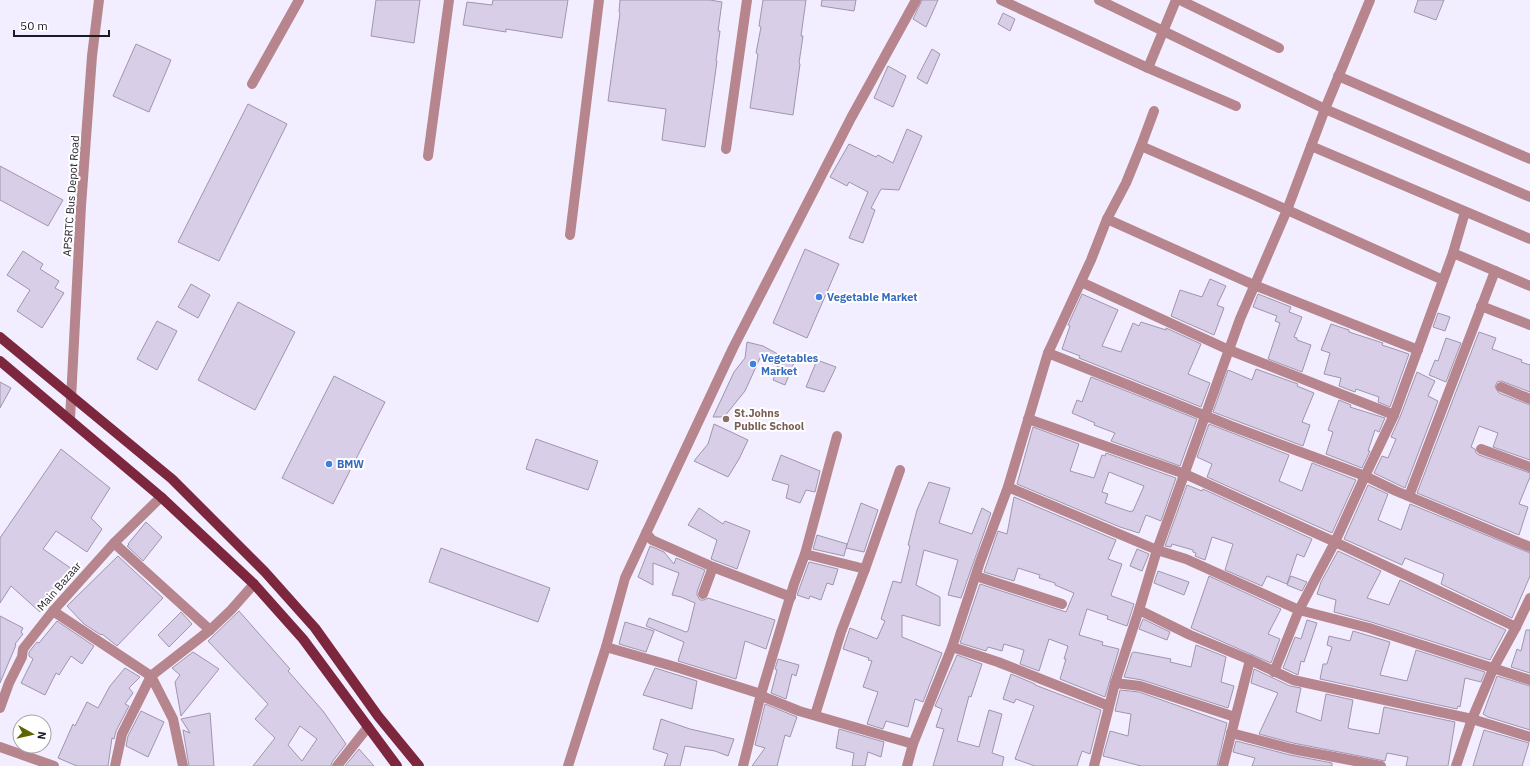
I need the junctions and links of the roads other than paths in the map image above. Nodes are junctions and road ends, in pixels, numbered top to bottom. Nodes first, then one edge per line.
1 (99, 0) edge
2 (299, 0) edge
3 (449, 0) edge
4 (599, 0) edge
5 (747, 0) edge
6 (916, 0) edge
7 (1001, 0) edge
8 (1099, 0) edge
9 (1176, 0) edge
10 (1180, 0) edge
11 (1370, 0) edge
12 (1163, 31) junction
13 (1279, 48) dead end
14 (1148, 68) junction
15 (1338, 76) junction
16 (252, 84) dead end
17 (1236, 106) dead end
18 (1325, 109) junction
19 (1154, 111) dead end
20 (1141, 146) junction
21 (1311, 146) junction
22 (726, 149) dead end
23 (428, 156) dead end
24 (1530, 159) edge
25 (1530, 197) edge
26 (1287, 210) junction
27 (1465, 212) junction
28 (1107, 220) junction
29 (570, 235) dead end
30 (1530, 240) edge
31 (1453, 253) junction
32 (1495, 271) junction
33 (1443, 280) junction
34 (1081, 282) junction
35 (1254, 285) junction
36 (1530, 286) edge
37 (1481, 306) junction
38 (1530, 325) edge
39 (0, 337) edge
40 (1229, 350) junction
41 (1418, 350) junction
42 (1048, 353) junction
43 (0, 361) edge
44 (1501, 387) dead end
45 (72, 395) junction
46 (1530, 399) edge
47 (1394, 415) junction
48 (1206, 416) junction
49 (70, 419) junction
50 (1028, 419) junction
51 (837, 436) dead end
52 (1481, 448) dead end
53 (1530, 467) edge
54 (900, 470) dead end
55 (1184, 474) junction
56 (1365, 476) junction
57 (1008, 487) junction
58 (1409, 496) junction
59 (161, 497) junction
60 (646, 533) junction
61 (1335, 542) junction
62 (114, 543) junction
63 (1530, 548) edge
64 (1157, 550) junction
65 (806, 554) junction
66 (713, 567) junction
67 (866, 569) junction
68 (976, 576) junction
69 (254, 584) junction
70 (702, 594) dead end
71 (791, 597) junction
72 (1530, 598) edge
73 (1062, 604) dead end
74 (1139, 610) junction
75 (1299, 610) junction
76 (53, 611) junction
77 (1516, 627) junction
78 (210, 630) junction
79 (606, 647) junction
80 (952, 647) junction
81 (1250, 660) junction
82 (1494, 667) junction
83 (1274, 672) junction
84 (151, 676) junction
85 (1530, 680) edge
86 (1115, 683) junction
87 (761, 694) junction
88 (2, 695) edge
89 (1109, 706) junction
90 (0, 708) edge
91 (815, 715) junction
92 (1235, 717) junction
93 (1472, 719) junction
94 (368, 728) junction
95 (1231, 733) junction
96 (1530, 737) edge
97 (913, 744) junction
98 (0, 747) edge
99 (54, 766) edge
100 (115, 766) edge
101 (183, 766) edge
102 (337, 766) edge
103 (397, 766) edge
104 (419, 766) edge
105 (568, 766) edge
106 (743, 766) edge
107 (907, 766) edge
108 (1094, 766) edge
109 (1224, 766) edge
110 (1381, 766) edge
111 (1456, 766) edge

1 - 45 street, APSRTC Bus Depot Road
2 - 16 street
3 - 23 street
4 - 29 street
5 - 22 street
6 - 60 street
7 - 14 street
8 - 12 street
9 - 12 street
10 - 13 street
11 - 15 street
12 - 14 street
12 - 18 street
14 - 17 street
15 - 18 street
15 - 24 street
18 - 21 street
18 - 25 street
19 - 20 street
20 - 26 street
20 - 28 street
21 - 26 street
21 - 27 street
26 - 33 street
26 - 35 street
27 - 30 street
27 - 31 street
28 - 34 street
28 - 35 street
31 - 32 street
31 - 33 street
32 - 36 street
32 - 37 street
33 - 41 street
34 - 40 street
34 - 42 street
35 - 40 street
35 - 41 street
37 - 38 street
37 - 58 street
39 - 45 main road
40 - 47 street
40 - 48 street
41 - 47 street
42 - 48 street
42 - 50 street
43 - 49 main road
44 - 46 street
45 - 49 street, APSRTC Bus Depot Road
45 - 104 main road
47 - 56 street
48 - 55 street
48 - 56 street
49 - 59 main road
50 - 55 street
50 - 57 street
51 - 65 street
52 - 53 street
54 - 67 street
55 - 61 street
55 - 64 street
56 - 58 street
56 - 61 street
57 - 64 street
57 - 68 street
58 - 63 street
59 - 62 street, Main Bazaar
59 - 69 main road
60 - 66 street
60 - 79 street
61 - 75 street
61 - 77 street
62 - 76 street, Main Bazaar
62 - 78 street
64 - 74 street
64 - 75 street
65 - 67 street
65 - 71 street
66 - 70 street
66 - 71 street
67 - 91 street
68 - 73 street
68 - 80 street
69 - 78 street
69 - 94 main road
71 - 87 street
72 - 77 street
74 - 81 street
74 - 86 street
75 - 82 street
75 - 83 street
76 - 84 street
76 - 88 street, Main Bazaar
77 - 82 street
78 - 84 street
79 - 87 street
79 - 105 street
80 - 89 street
80 - 97 street
81 - 83 street
81 - 92 street
82 - 85 street
82 - 93 street
83 - 93 street
84 - 100 street
84 - 101 street
86 - 89 street
86 - 92 street
87 - 91 street
87 - 106 street
88 - 90 street, Main Bazaar
89 - 108 street
91 - 97 street
92 - 95 street
93 - 96 street
93 - 111 street
94 - 102 street
94 - 103 main road
95 - 109 street
95 - 110 street
97 - 107 street
98 - 99 street

